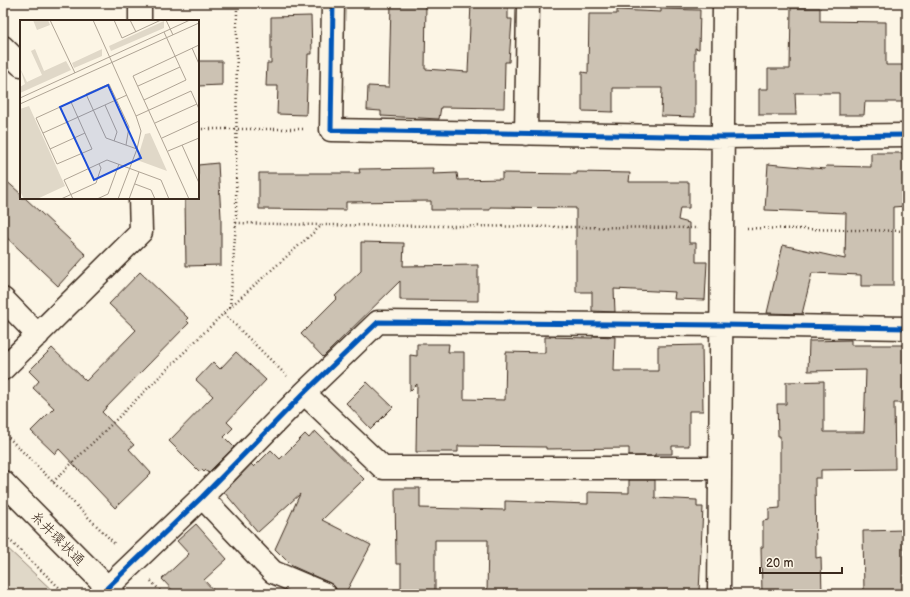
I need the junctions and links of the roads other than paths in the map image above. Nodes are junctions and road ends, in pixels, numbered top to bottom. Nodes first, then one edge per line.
1 (140, 3) edge
2 (333, 3) edge
3 (528, 3) edge
4 (724, 3) edge
5 (140, 20) edge
6 (3, 47) edge
7 (20, 64) edge
8 (526, 134) junction
9 (907, 135) edge
10 (723, 137) junction
11 (140, 199) edge
12 (3, 299) edge
13 (722, 325) junction
14 (907, 328) edge
15 (38, 335) junction
16 (3, 369) edge
17 (304, 393) junction
18 (720, 468) junction
19 (3, 482) edge
20 (202, 497) junction
21 (110, 591) edge
22 (325, 594) edge
23 (719, 594) edge

1 - 5 street
2 - 8 street
3 - 8 street
4 - 10 street
6 - 7 street
8 - 10 street
9 - 10 street
10 - 13 street
11 - 15 street
12 - 15 street
13 - 14 street
13 - 17 street
13 - 18 street
15 - 16 street
17 - 18 street
17 - 20 street
18 - 23 street
19 - 21 street, 糸井環状通
20 - 21 street
20 - 22 street

